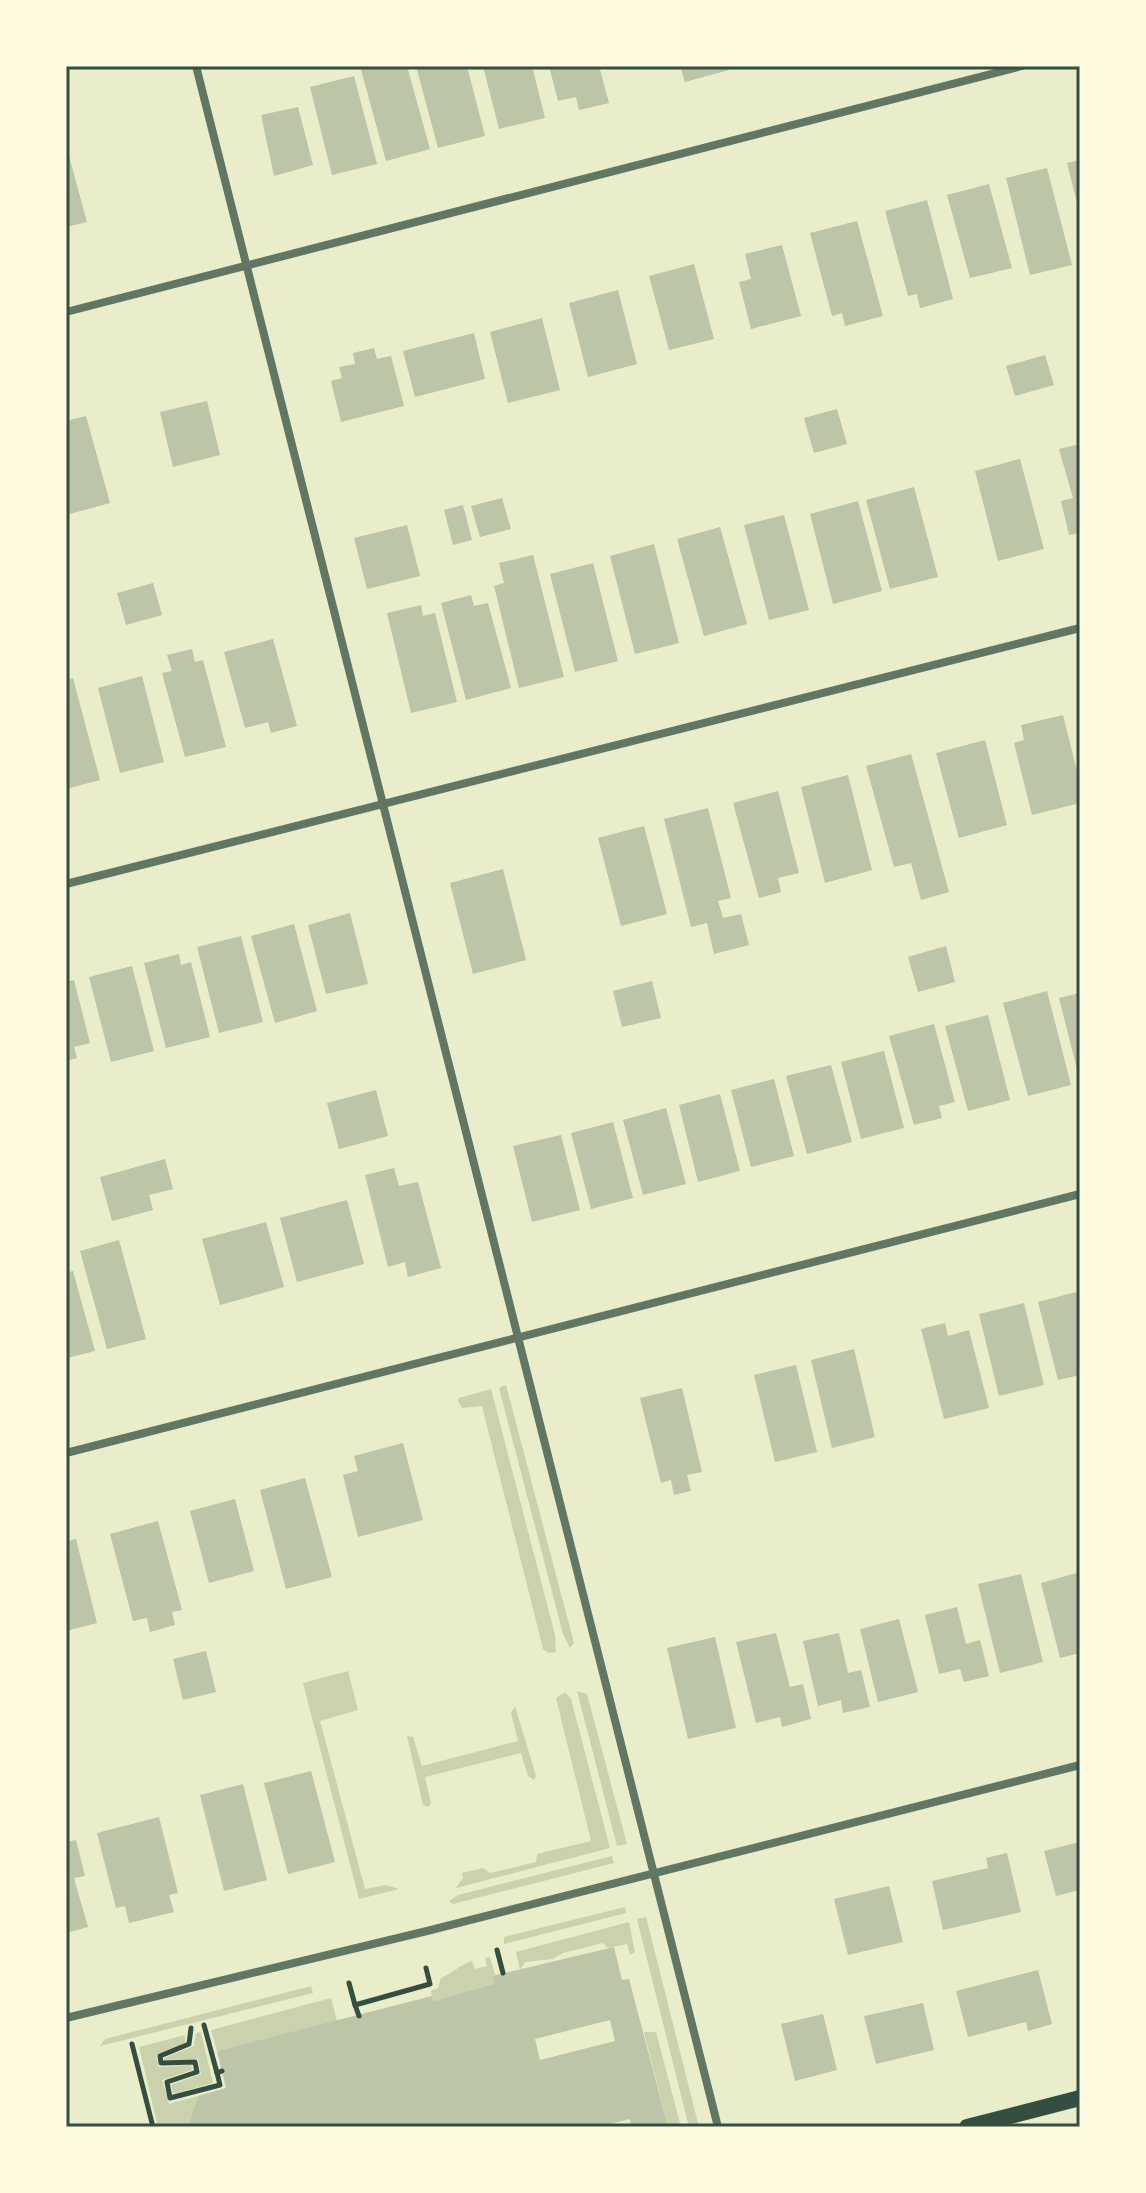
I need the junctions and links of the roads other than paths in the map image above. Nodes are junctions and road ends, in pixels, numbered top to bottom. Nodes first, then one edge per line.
1 (196, 66) edge
2 (1022, 66) edge
3 (248, 265) junction
4 (66, 312) edge
5 (1080, 628) edge
6 (385, 804) junction
7 (66, 884) edge
8 (1080, 1194) edge
9 (519, 1337) junction
10 (66, 1453) edge
11 (1080, 1765) edge
12 (654, 1873) junction
13 (66, 2018) edge
14 (1080, 2098) edge
15 (718, 2127) edge
16 (967, 2127) edge

1 - 3 street
2 - 3 street
3 - 4 street
3 - 6 street
5 - 6 street
6 - 7 street
6 - 9 street
8 - 9 street
9 - 10 street
9 - 12 street
11 - 12 street
12 - 13 street
12 - 15 street
14 - 16 main road

